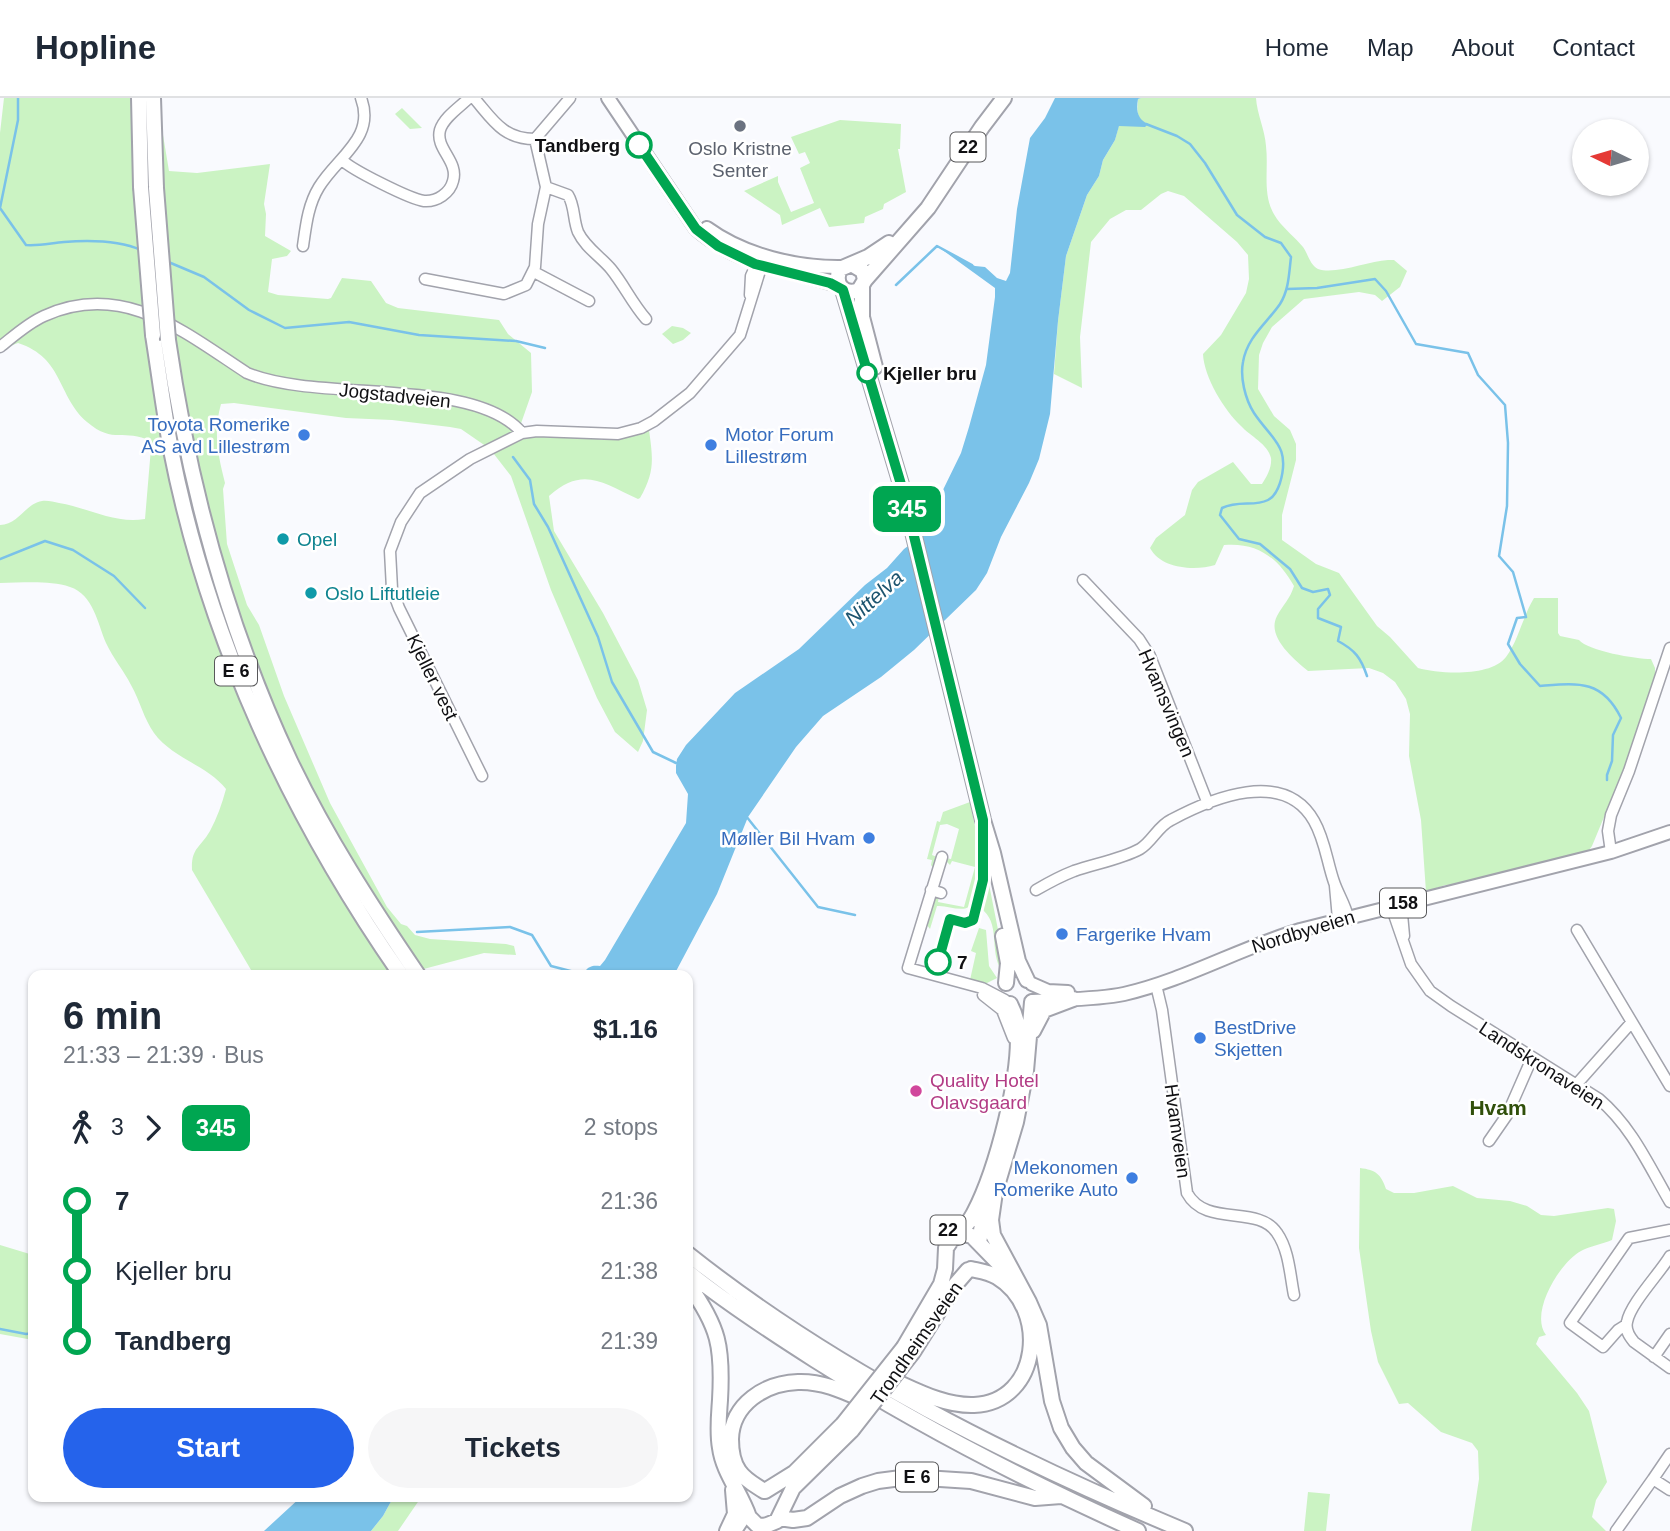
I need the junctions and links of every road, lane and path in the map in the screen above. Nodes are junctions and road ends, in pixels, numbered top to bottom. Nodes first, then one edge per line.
1 (139, 98) edge
2 (153, 98) edge
3 (361, 98) edge
4 (472, 98) edge
5 (570, 98) edge
6 (608, 98) edge
7 (1004, 98) edge
8 (1017, 98) edge
9 (534, 139) junction
10 (342, 160) junction
11 (546, 187) junction
12 (936, 198) junction
13 (900, 237) junction
14 (303, 246) dead end
15 (760, 261) junction
16 (848, 266) junction
17 (534, 272) junction
18 (425, 279) dead end
19 (864, 283) junction
20 (841, 288) junction
21 (589, 301) dead end
22 (646, 318) dead end
23 (0, 348) edge
24 (522, 433) junction
25 (903, 491) junction
26 (1083, 580) dead end
27 (1670, 648) edge
28 (482, 776) dead end
29 (1208, 804) junction
30 (983, 820) junction
31 (1670, 832) edge
32 (1611, 852) junction
33 (943, 864) dead end
34 (1036, 890) dead end
35 (1396, 904) junction
36 (1343, 918) junction
37 (1577, 930) dead end
38 (398, 970) edge
39 (415, 970) edge
40 (1029, 982) junction
41 (1156, 985) junction
42 (977, 987) junction
43 (1142, 989) junction
44 (1006, 993) junction
45 (1073, 999) junction
46 (1033, 1001) junction
47 (1631, 1023) junction
48 (1022, 1053) junction
49 (1532, 1058) junction
50 (1575, 1086) junction
51 (1670, 1086) edge
52 (1489, 1141) dead end
53 (989, 1177) junction
54 (995, 1192) junction
55 (1670, 1202) edge
56 (1670, 1230) edge
57 (958, 1235) junction
58 (980, 1246) junction
59 (1670, 1256) edge
60 (693, 1258) edge
61 (946, 1259) junction
62 (969, 1270) junction
63 (693, 1276) edge
64 (693, 1291) edge
65 (1024, 1293) junction
66 (937, 1294) junction
67 (1294, 1295) dead end
68 (1626, 1325) junction
69 (1670, 1334) edge
70 (813, 1341) junction
71 (909, 1350) junction
72 (1654, 1357) junction
73 (1670, 1368) edge
74 (909, 1418) junction
75 (847, 1427) junction
76 (1670, 1454) edge
77 (731, 1478) junction
78 (1653, 1479) junction
79 (1670, 1490) edge
80 (765, 1491) junction
81 (1062, 1496) junction
82 (747, 1511) junction
83 (781, 1514) junction
84 (765, 1526) junction
85 (1180, 1529) edge
86 (727, 1531) edge
87 (735, 1531) edge
88 (750, 1531) edge
89 (1138, 1531) edge
90 (1616, 1531) edge

1 - 38 highway, E 6, bridge
2 - 39 highway, E 6, bridge
3 - 10 street
4 - 9 street
4 - 10 street
5 - 9 street
6 - 15 main road
7 - 12 highway, 22
8 - 12 highway, 22
9 - 11 street
10 - 14 street
11 - 17 street
11 - 22 street
12 - 13 highway, 22
13 - 16 highway, 22
13 - 19 highway, 22
15 - 16 main road
15 - 20 main road
15 - 24 street
16 - 19 highway
16 - 20 highway, 22
17 - 18 street
17 - 21 street
19 - 20 highway
19 - 25 highway, 22
20 - 25 highway, 22
23 - 24 street, Jogstadveien
24 - 28 street, Kjeller vest
25 - 30 highway, 22
26 - 29 street, Hvamsvingen
27 - 32 street
29 - 34 street
29 - 36 street
30 - 40 highway, 22
30 - 44 highway, 22
31 - 32 main road, Nordbyveien / 158
32 - 35 main road, Nordbyveien / 158
33 - 42 street
35 - 36 main road, Nordbyveien / 158
35 - 49 street, Landskronaveien
36 - 41 main road, Nordbyveien / 158
37 - 47 street
40 - 43 main road, Nordbyveien / 158
40 - 44 highway
40 - 46 highway, 22
41 - 43 main road, Nordbyveien / 158
41 - 67 street, Hvamveien
42 - 44 street
42 - 48 street
43 - 45 main road, Nordbyveien / 158
44 - 46 highway
44 - 48 highway, 22
45 - 46 main road, Nordbyveien / 158
45 - 48 highway, 22
46 - 48 highway, 22
47 - 50 street
47 - 51 street
48 - 53 highway, 22
48 - 54 highway, 22
49 - 50 street, Landskronaveien
49 - 52 street
50 - 55 street, Landskronaveien
53 - 57 highway, 22
53 - 66 highway, 22
54 - 58 highway, 22
54 - 65 highway
56 - 68 street
57 - 58 highway, 22
57 - 61 highway, 22
58 - 62 highway, 22
58 - 65 highway
59 - 68 street
60 - 70 highway
61 - 62 highway, 22
61 - 66 highway, Trondheimsveien / 22
62 - 70 highway
62 - 71 highway, Trondheimsveien / 22
63 - 74 highway, E 6
64 - 77 highway
65 - 85 highway
66 - 71 highway, Trondheimsveien / 22
68 - 72 street
69 - 72 street
70 - 85 highway
71 - 75 highway, Trondheimsveien / 22, bridge
72 - 73 street
74 - 80 highway
74 - 81 highway, E 6
75 - 80 highway, Trondheimsveien / 22
75 - 83 highway, Trondheimsveien / 22
76 - 78 street
77 - 82 highway
77 - 86 highway
78 - 79 street
78 - 90 street
80 - 82 highway, 22
80 - 83 highway
81 - 83 highway, E 6
81 - 89 highway, E 6
82 - 84 highway
82 - 87 main road, 22
83 - 84 highway, 22
84 - 88 main road, 22

